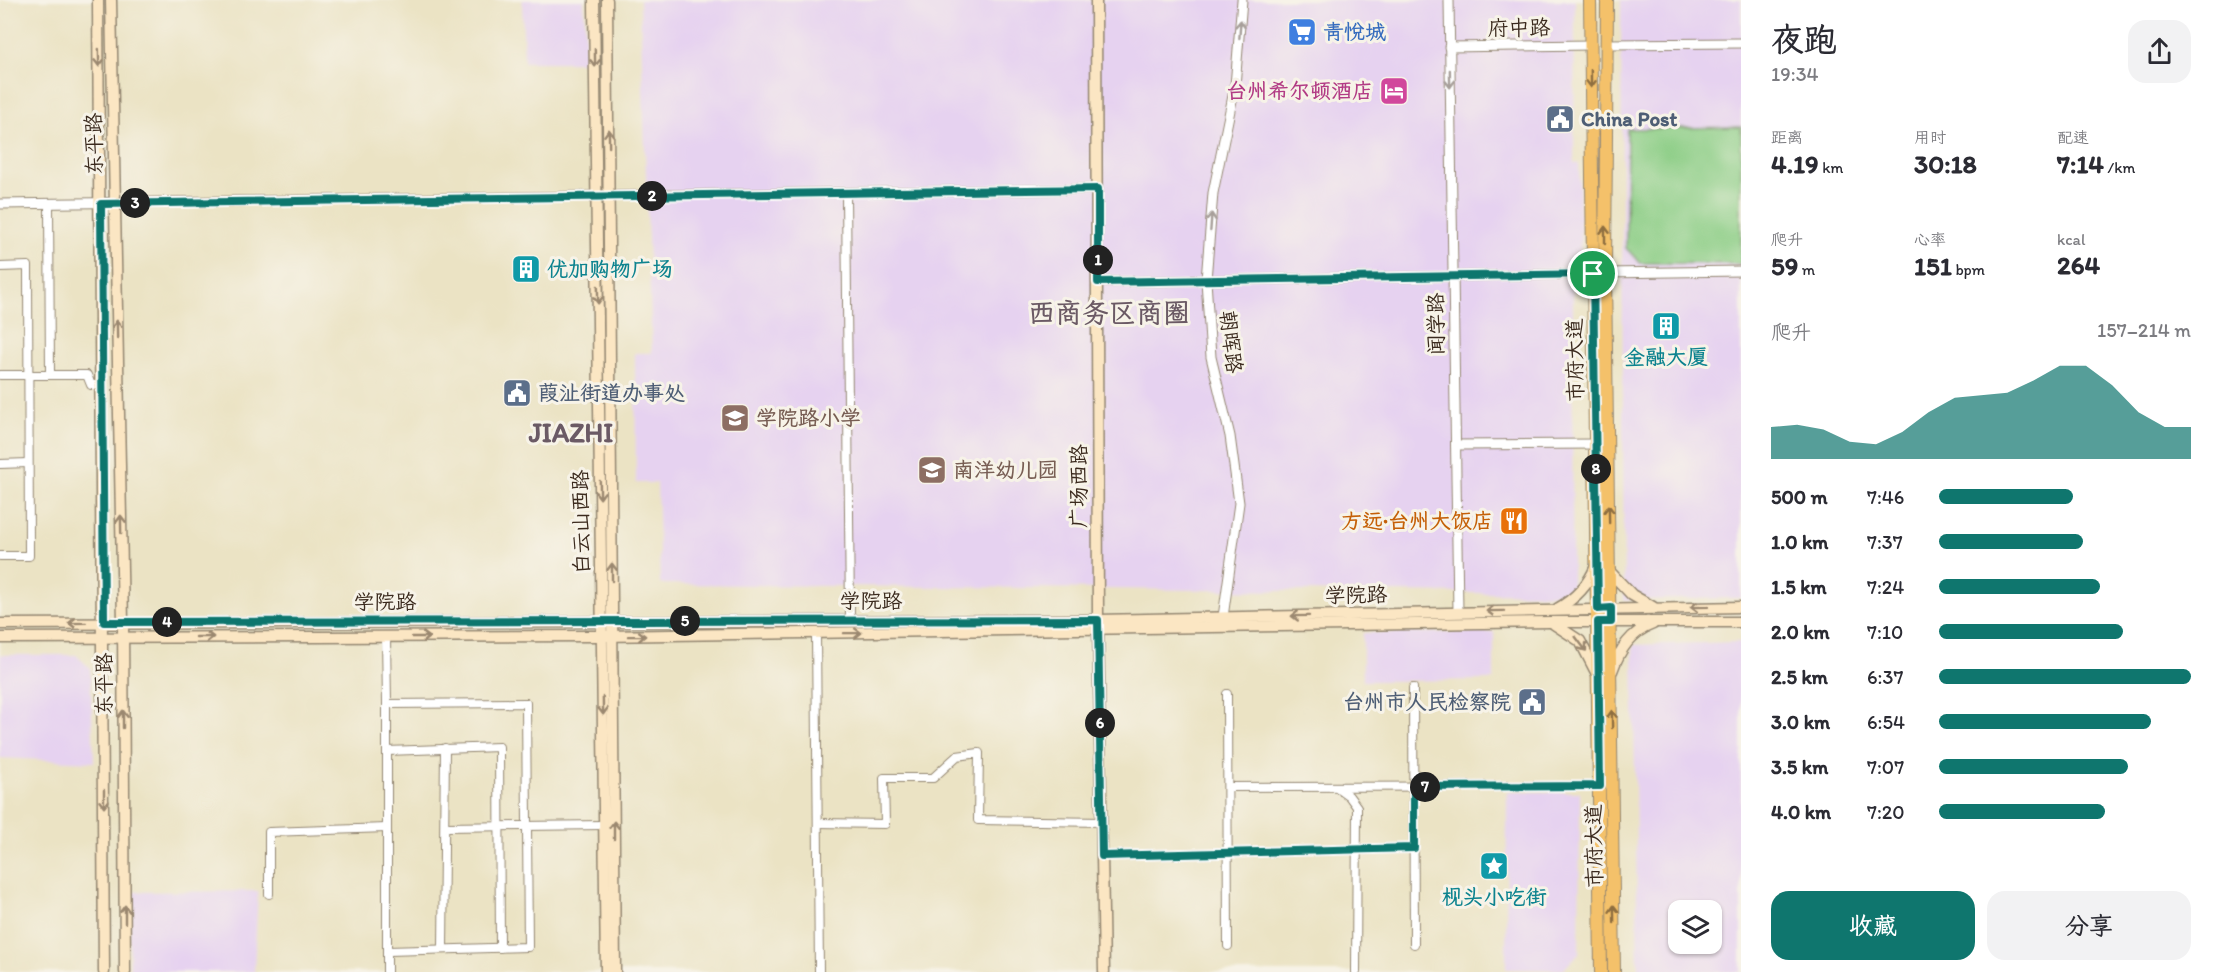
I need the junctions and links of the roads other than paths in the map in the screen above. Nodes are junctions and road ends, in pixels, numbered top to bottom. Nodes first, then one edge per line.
1 (98, 0) edge
2 (111, 0) edge
3 (594, 0) edge
4 (607, 0) edge
5 (1096, 0) edge
6 (1242, 0) edge
7 (1449, 0) edge
8 (1590, 0) edge
9 (1607, 0) edge
10 (1606, 44) junction
11 (1741, 44) edge
12 (1590, 45) junction
13 (1449, 47) junction
14 (1098, 189) junction
15 (846, 193) junction
16 (597, 196) junction
17 (610, 196) junction
18 (49, 203) junction
19 (114, 203) junction
20 (0, 204) edge
21 (101, 204) junction
22 (0, 267) edge
23 (1741, 271) edge
24 (1599, 273) junction
25 (1454, 276) junction
26 (1206, 280) junction
27 (1098, 282) junction
28 (0, 375) edge
29 (28, 375) junction
30 (50, 375) junction
31 (101, 385) junction
32 (1596, 444) junction
33 (1456, 445) junction
34 (28, 463) junction
35 (0, 464) edge
36 (0, 556) edge
37 (1598, 561) junction
38 (1610, 572) junction
39 (1741, 607) edge
40 (1656, 608) junction
41 (1604, 609) junction
42 (1554, 610) junction
43 (1458, 612) junction
44 (1223, 617) junction
45 (607, 621) junction
46 (850, 621) junction
47 (104, 622) junction
48 (123, 622) junction
49 (1549, 622) junction
50 (1604, 622) junction
51 (1665, 622) junction
52 (1741, 622) edge
53 (0, 624) edge
54 (1099, 625) junction
55 (816, 633) junction
56 (608, 636) junction
57 (123, 637) junction
58 (386, 637) junction
59 (0, 638) edge
60 (104, 638) junction
61 (1611, 672) junction
62 (1599, 680) junction
63 (1413, 688) dead end
64 (1227, 694) dead end
65 (387, 704) junction
66 (445, 748) junction
67 (387, 751) junction
68 (1600, 786) junction
69 (1229, 787) junction
70 (1414, 787) junction
71 (1338, 788) junction
72 (1102, 822) junction
73 (818, 823) junction
74 (604, 825) junction
75 (498, 826) junction
76 (526, 826) junction
77 (446, 827) junction
78 (387, 828) junction
79 (1414, 848) junction
80 (1358, 851) junction
81 (1228, 854) junction
82 (1102, 856) junction
83 (269, 894) dead end
84 (1414, 944) dead end
85 (1228, 946) dead end
86 (500, 948) junction
87 (443, 949) junction
88 (388, 951) junction
89 (104, 972) edge
90 (125, 972) edge
91 (387, 972) edge
92 (606, 972) edge
93 (615, 972) edge
94 (819, 972) edge
95 (1104, 972) edge
96 (1356, 972) edge
97 (1601, 972) edge
98 (1614, 972) edge

1 -> 21 main road, 东平路
2 - 19 main road, 东平路
3 -> 16 main road, 白云山西路
17 -> 4 main road, 白云山西路
5 - 14 main road, 广场西路
26 -> 6 street, 朝晖路
7 - 13 street, 闻学路
8 - 12 main road, 市府大道
9 - 10 main road, 市府大道
10 - 11 street
24 -> 10 main road, 市府大道
12 - 13 street, 府中路
12 -> 24 main road, 市府大道
13 -> 25 street, 闻学路
14 - 15 street
14 - 27 main road, 广场西路
15 - 17 street
15 - 46 street
16 - 17 street
16 - 19 street
16 -> 45 main road, 白云山西路
45 -> 17 main road, 白云山西路
18 - 20 street
18 - 21 street
18 - 30 street
19 - 21 street
48 -> 19 main road, 东平路
21 - 31 main road, 东平路
22 - 29 street
23 - 24 street
24 - 25 street
24 - 32 main road, 市府大道
38 -> 24 main road, 市府大道
25 - 26 street
25 - 33 street, 闻学路
26 - 27 street
26 - 44 street, 朝晖路
27 - 54 main road, 广场西路
28 - 29 street
29 - 30 street
29 - 34 street
30 - 31 street
31 - 47 main road, 东平路
32 - 33 street
32 - 37 main road, 市府大道
33 - 43 street, 闻学路
34 - 35 street
34 - 36 street
37 - 41 main road, 市府大道
37 - 42 main road
38 - 40 main road
38 - 41 main road, 市府大道
39 -> 40 main road, 学院路
40 - 41 main road, 学院路
41 - 42 main road, 学院路
41 - 50 main road, 市府大道
42 -> 43 main road, 学院路
43 -> 44 main road, 学院路
44 - 54 main road, 学院路
45 - 46 main road, 学院路
45 - 48 main road, 学院路
45 - 56 main road, 白云山西路
46 - 54 main road, 学院路
47 - 48 main road, 学院路
47 -> 53 main road, 学院路
47 - 60 main road, 东平路
48 - 57 main road, 东平路
49 - 50 main road, 学院路
49 - 54 main road, 学院路
49 -> 62 main road
50 - 51 main road, 学院路
50 - 61 main road, 市府大道
50 - 62 main road, 市府大道
51 - 52 main road, 学院路
51 - 61 main road
55 -> 54 main road, 学院路
54 - 72 main road, 广场西路
56 -> 55 main road, 学院路
55 - 73 street
58 -> 56 main road, 学院路
56 -> 74 main road, 白云山西路
93 -> 56 main road, 白云山西路
57 -> 58 main road, 学院路
57 - 60 main road, 学院路
90 -> 57 main road, 东平路
58 - 65 street
59 - 60 main road, 学院路
60 -> 89 main road, 东平路
98 -> 61 main road, 市府大道
62 - 68 main road, 市府大道
63 - 70 street
64 - 69 street
65 - 67 street
65 - 76 street
66 - 67 street
66 - 75 street
66 - 77 street
67 - 78 street
68 - 70 street
68 - 97 main road, 市府大道
69 - 71 street
69 - 81 street
70 - 71 street
70 - 79 street
71 - 80 street
72 - 73 street
72 - 82 main road, 广场西路
73 - 94 street
74 - 76 street
74 - 92 main road, 白云山西路
75 - 76 street
75 - 77 street
75 - 86 street
76 - 86 street
77 - 87 street
78 - 83 street
78 - 88 street
79 - 80 street
79 - 84 street
80 - 81 street
80 - 96 street
81 - 82 street
81 - 85 street
82 - 95 main road, 广场西路
86 - 87 street
87 - 88 street
88 - 91 street

